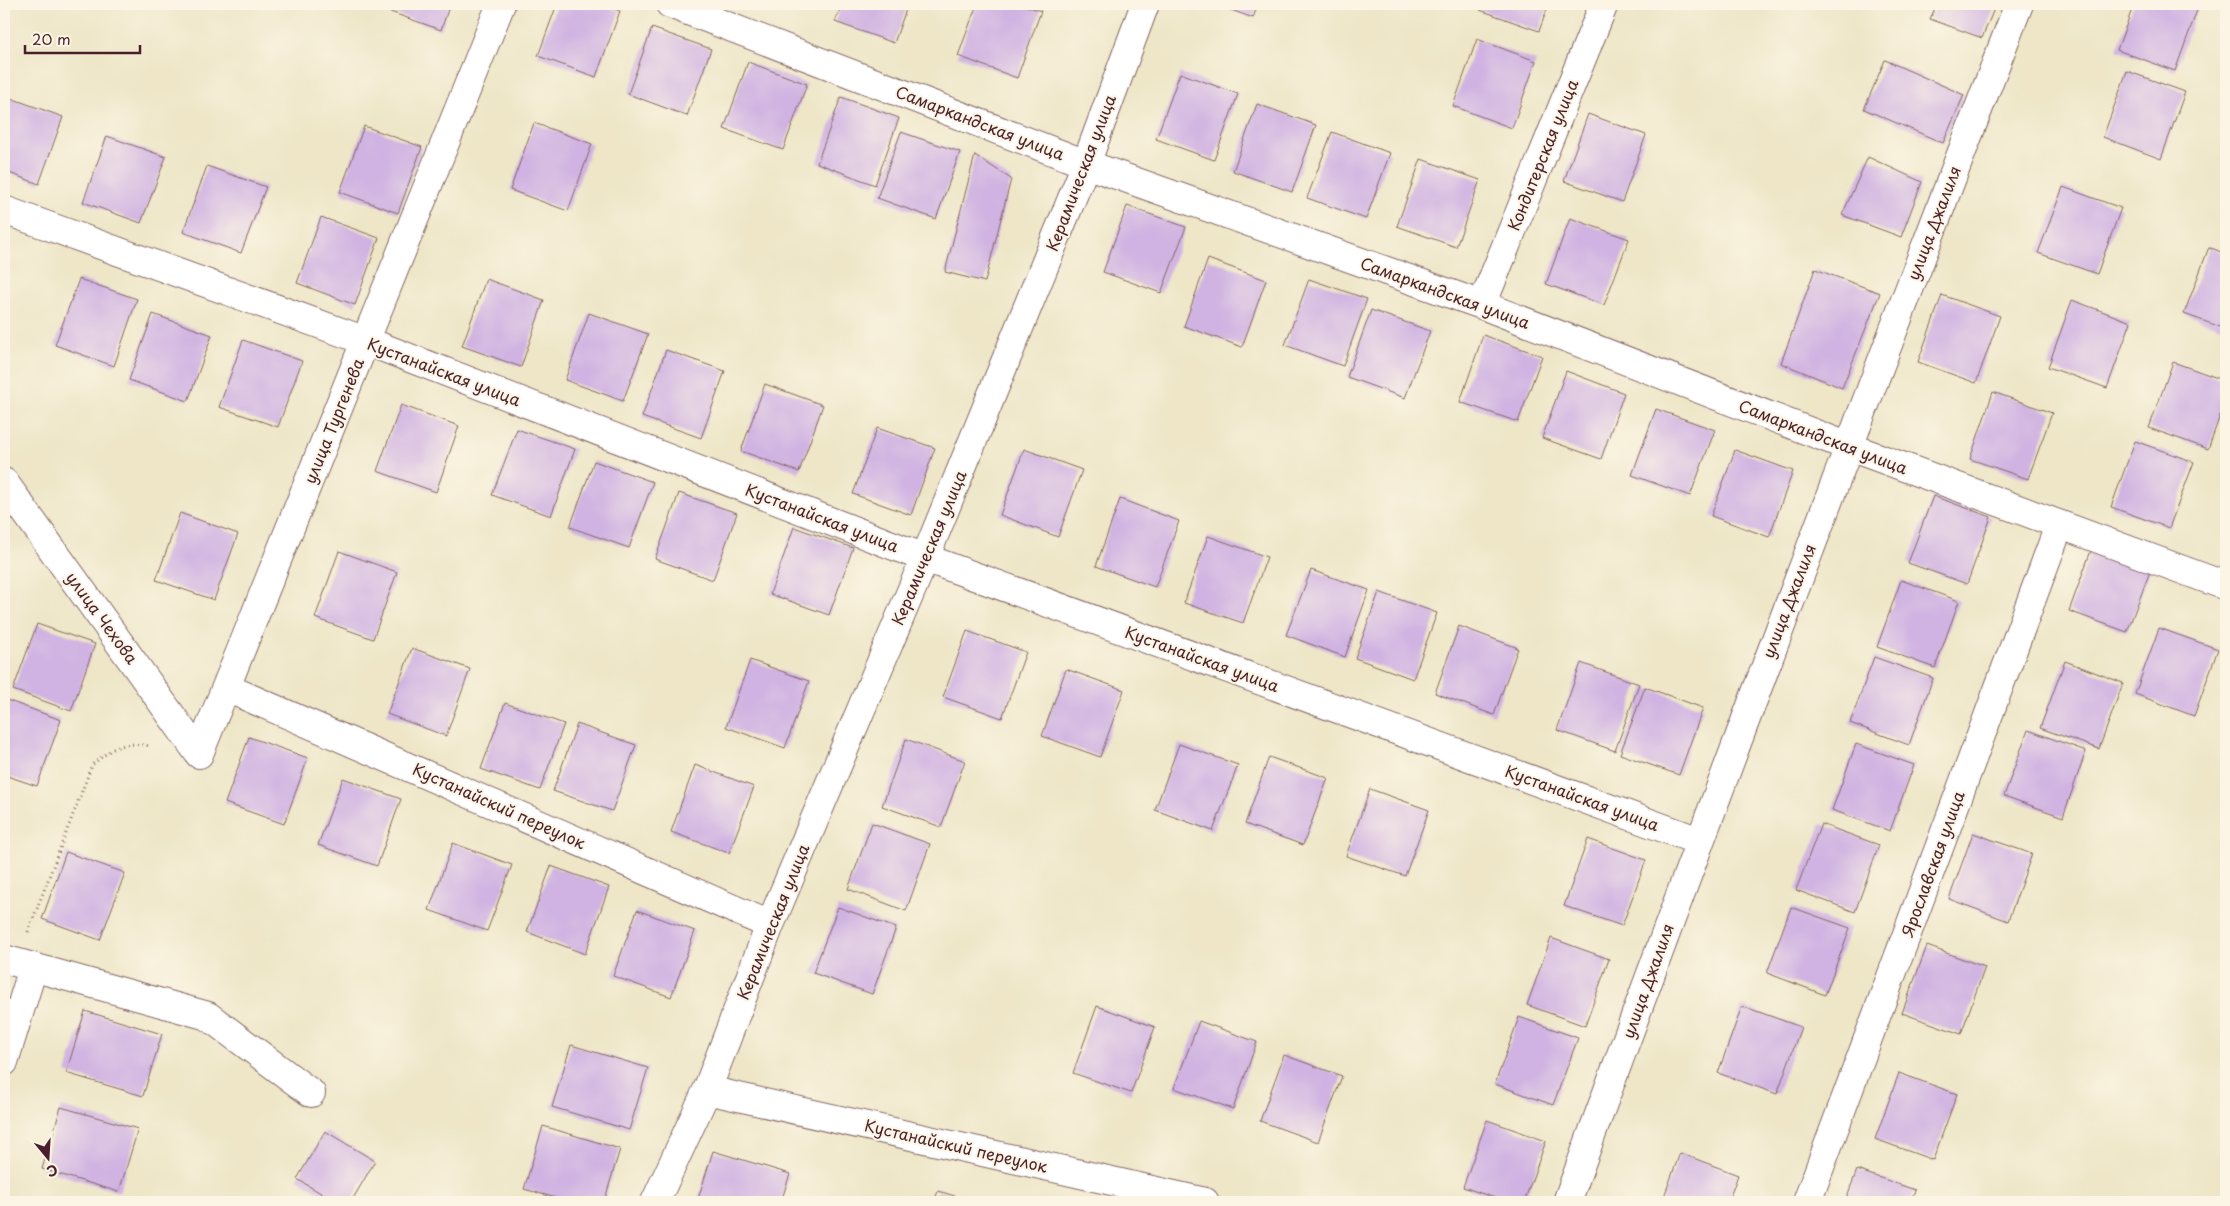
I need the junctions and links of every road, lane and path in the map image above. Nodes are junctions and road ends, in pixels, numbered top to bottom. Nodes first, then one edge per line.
1 (501, 4) edge
2 (670, 4) edge
3 (1145, 4) edge
4 (1604, 4) edge
5 (2019, 4) edge
6 (1086, 164) junction
7 (4, 210) edge
8 (1482, 305) junction
9 (366, 341) junction
10 (1847, 446) junction
11 (4, 482) edge
12 (2059, 526) junction
13 (925, 558) junction
14 (2222, 586) edge
15 (227, 688) junction
16 (199, 754) junction
17 (1699, 841) junction
18 (770, 924) junction
19 (18, 963) edge
20 (4, 1062) edge
21 (707, 1090) junction
22 (311, 1093) dead end
23 (656, 1202) edge
24 (1206, 1202) edge
25 (1566, 1202) edge
26 (1808, 1202) edge

1 - 9 street, улица Тургенева
2 - 6 street, Самаркандская улица
3 - 6 street, Керамическая улица
4 - 8 street, Кондитерская улица
5 - 10 street, улица Джалиля
6 - 8 street, Самаркандская улица
6 - 13 street, Керамическая улица
7 - 9 street, Кустанайская улица
8 - 10 street, Самаркандская улица
9 - 13 street, Кустанайская улица
9 - 15 street, улица Тургенева
10 - 12 street, Самаркандская улица
10 - 17 street, улица Джалиля
11 - 16 street, улица Чехова
12 - 14 street, Самаркандская улица
12 - 26 street, Ярославская улица
13 - 17 street, Кустанайская улица
13 - 18 street, Керамическая улица
15 - 16 street, улица Тургенева
15 - 18 street, Кустанайский переулок
16 - 19 path
17 - 25 street, улица Джалиля
18 - 21 street, Керамическая улица
19 - 20 street
19 - 22 street
21 - 23 street, Керамическая улица
21 - 24 street, Кустанайский переулок

